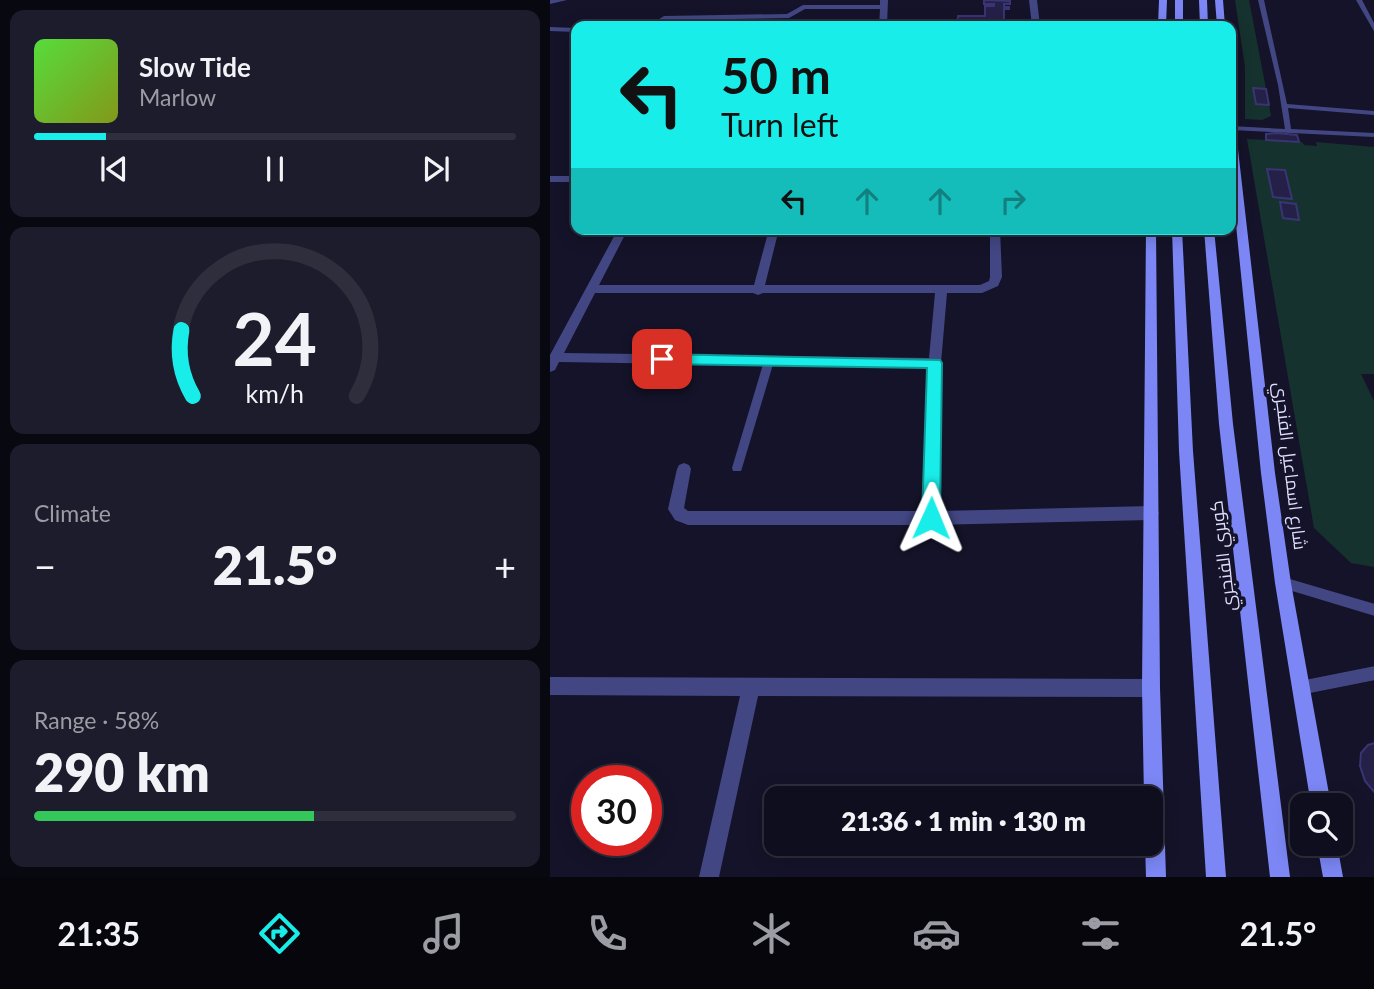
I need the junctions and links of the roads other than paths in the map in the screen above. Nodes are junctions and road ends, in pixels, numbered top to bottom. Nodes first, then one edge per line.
1 (564, 0) edge
2 (1033, 0) edge
3 (1163, 0) edge
4 (1179, 0) edge
5 (1203, 0) edge
6 (1219, 0) edge
7 (1261, 0) edge
8 (1359, 0) edge
9 (550, 2) edge
10 (884, 3) edge
11 (660, 21) edge
12 (883, 21) edge
13 (1035, 21) edge
14 (1162, 21) edge
15 (1179, 21) edge
16 (1204, 21) edge
17 (1221, 21) edge
18 (550, 29) edge
19 (571, 30) edge
20 (1374, 32) edge
21 (1285, 106) junction
22 (1374, 113) edge
23 (1288, 129) junction
24 (1236, 130) edge
25 (1374, 135) edge
26 (1236, 176) edge
27 (550, 179) edge
28 (571, 179) edge
29 (621, 235) edge
30 (772, 235) edge
31 (995, 235) edge
32 (1151, 235) edge
33 (1177, 235) edge
34 (1210, 235) edge
35 (591, 289) junction
36 (941, 289) junction
37 (758, 291) junction
38 (769, 360) junction
39 (553, 362) edge
40 (935, 363) junction
41 (737, 468) dead end
42 (684, 469) dead end
43 (1151, 513) junction
44 (931, 518) junction
45 (1283, 583) junction
46 (1374, 610) edge
47 (1374, 673) edge
48 (550, 686) edge
49 (751, 687) junction
50 (1151, 688) junction
51 (1300, 688) junction
52 (1319, 793) edge
53 (1329, 856) edge
54 (709, 877) edge
55 (1156, 877) edge
56 (1216, 877) edge
57 (1280, 877) edge
58 (1333, 877) edge

1 - 9 lane
2 - 13 street
3 - 14 main road
4 - 15 main road
5 - 16 main road
6 - 17 main road
7 - 21 lane
8 - 20 lane
10 - 11 street
10 - 12 street
18 - 19 lane
21 - 22 lane
21 - 23 lane
23 - 24 lane
23 - 25 lane
26 - 45 main road, شارع اسماعيل الفنجري
27 - 28 street
29 - 35 street
30 - 37 street
31 - 36 street
32 - 43 main road
33 - 56 main road, كوبري الفنجري
34 - 57 main road, كوبري الفنجري
35 - 37 street
35 - 39 street
36 - 37 street
36 - 40 street
38 - 39 street
38 - 40 street
38 - 41 lane
40 - 44 street
42 - 44 street
43 - 44 street
43 - 50 main road
45 - 46 lane
45 - 51 main road, شارع اسماعيل الفنجري
47 - 51 lane
48 - 49 street
49 - 50 street
49 - 54 street
50 - 55 main road
51 - 52 main road, شارع اسماعيل الفنجري
53 - 58 main road

